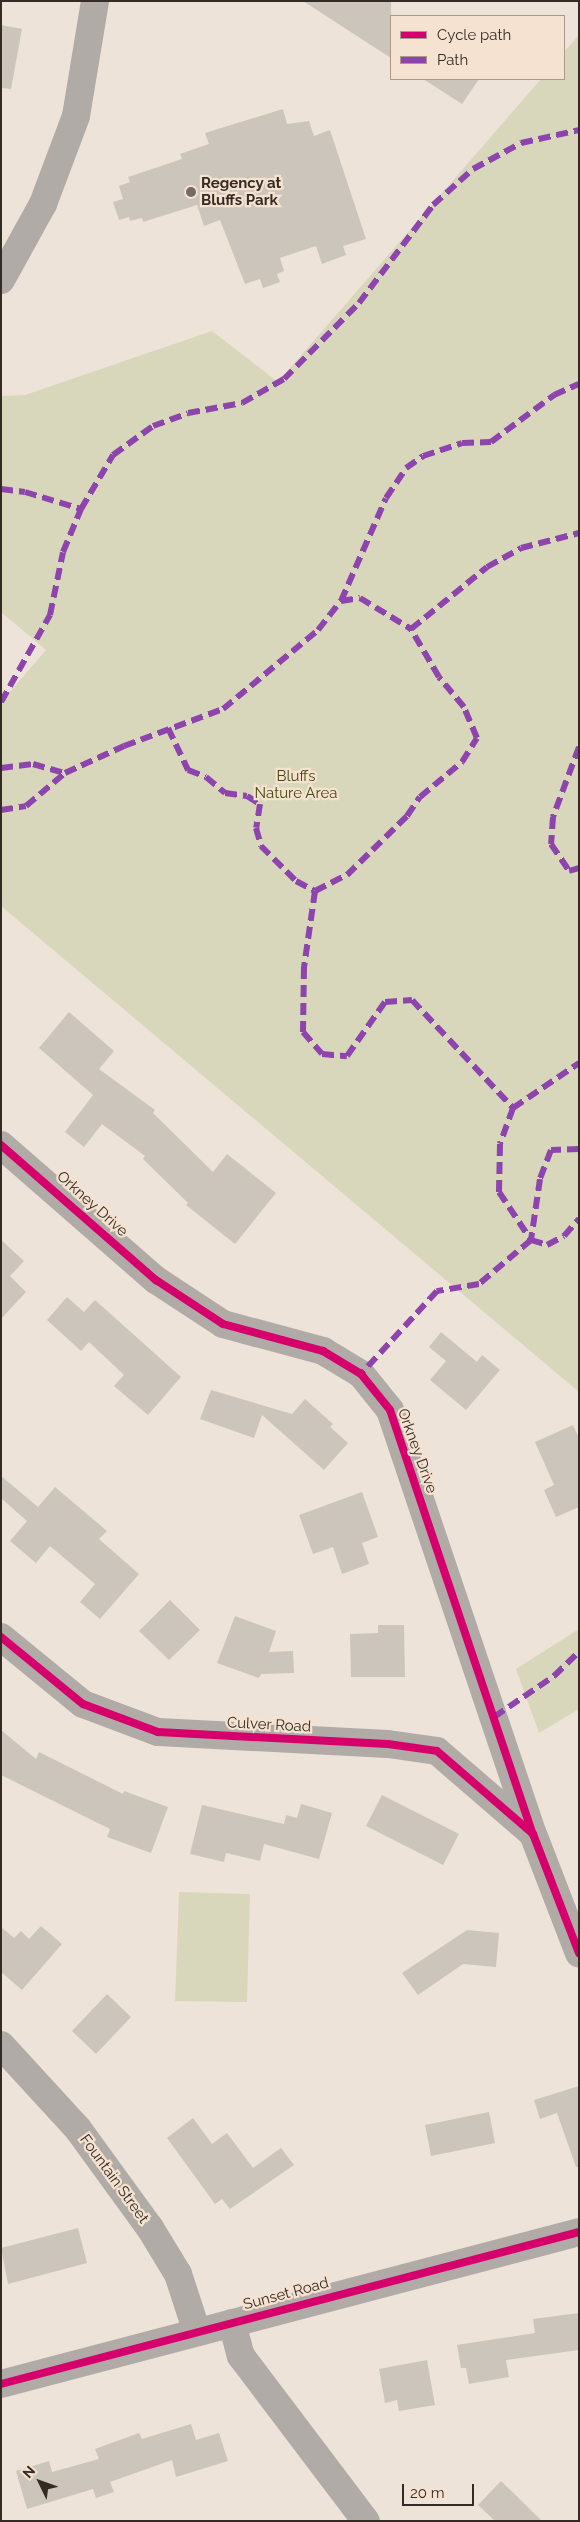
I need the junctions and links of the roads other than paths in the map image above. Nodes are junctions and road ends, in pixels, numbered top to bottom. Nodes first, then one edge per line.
1 (95, 1) edge
2 (1, 280) edge
3 (1, 1145) edge
4 (1, 1637) edge
5 (533, 1834) junction
6 (579, 1953) edge
7 (1, 2045) edge
8 (579, 2232) edge
9 (232, 2323) junction
10 (196, 2332) junction
11 (1, 2384) edge
12 (366, 2521) edge

1 - 2 street
3 - 5 street, Orkney Drive
4 - 5 street, Culver Road
5 - 6 street, Orkney Drive
7 - 10 street, Fountain Street
8 - 9 street, Sunset Road
9 - 10 street, Sunset Road
9 - 12 street
10 - 11 street, Sunset Road

